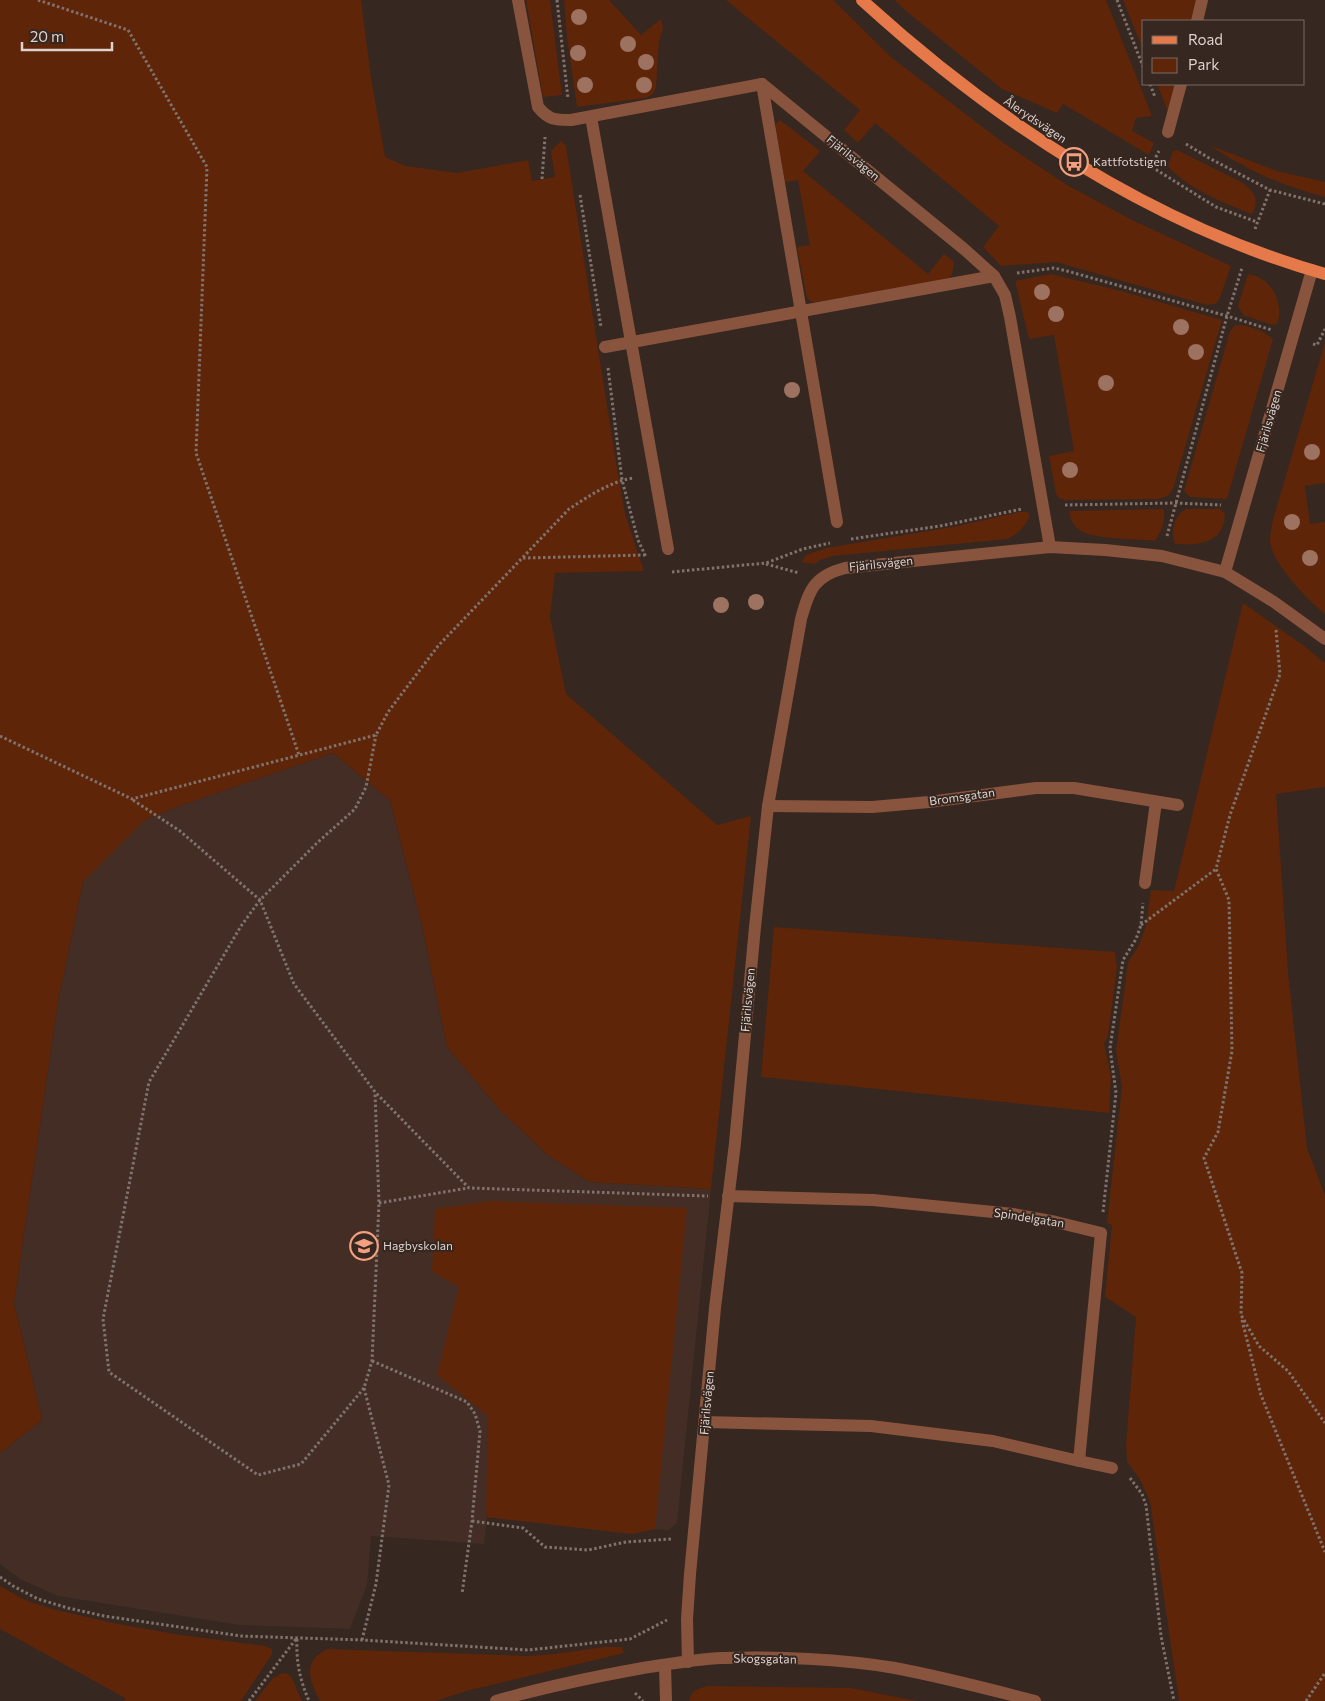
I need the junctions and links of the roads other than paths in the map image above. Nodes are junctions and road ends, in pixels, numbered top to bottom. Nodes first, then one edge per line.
1 (518, 0) edge
2 (862, 0) edge
3 (1202, 0) edge
4 (1197, 20) edge
5 (762, 84) junction
6 (1180, 85) edge
7 (591, 117) junction
8 (1168, 132) road end
9 (1312, 270) junction
10 (1325, 274) edge
11 (994, 276) junction
12 (802, 312) junction
13 (630, 342) junction
14 (605, 347) road end
15 (837, 522) dead end
16 (1050, 547) junction
17 (668, 549) dead end
18 (1225, 572) junction
19 (1325, 639) edge
20 (1156, 802) junction
21 (768, 806) junction
22 (1178, 806) dead end
23 (1145, 883) road end
24 (728, 1196) junction
25 (705, 1422) junction
26 (1079, 1460) junction
27 (1112, 1468) road end
28 (688, 1662) junction
29 (664, 1665) junction
30 (496, 1701) edge
31 (666, 1701) edge
32 (1035, 1701) edge

1 - 7 street
2 - 9 main road, Ålerydsvägen
3 - 4 street
5 - 7 street
5 - 11 street, Fjärilsvägen
5 - 12 street
6 - 8 street
7 - 13 street
9 - 10 main road, Ålerydsvägen
9 - 18 street, Fjärilsvägen
11 - 12 street
11 - 16 street, Fjärilsvägen
12 - 13 street
12 - 15 street
13 - 14 street
13 - 17 street
16 - 18 street, Fjärilsvägen
16 - 21 street, Fjärilsvägen
18 - 19 street, Fjärilsvägen
20 - 21 street, Bromsgatan
20 - 22 street, Bromsgatan
20 - 23 street
21 - 24 street, Fjärilsvägen
24 - 25 street, Fjärilsvägen
24 - 26 street, Spindelgatan
25 - 26 street
25 - 28 street, Fjärilsvägen
26 - 27 street
28 - 29 street, Skogsgatan
28 - 32 street, Skogsgatan
29 - 30 street, Skogsgatan
29 - 31 street

